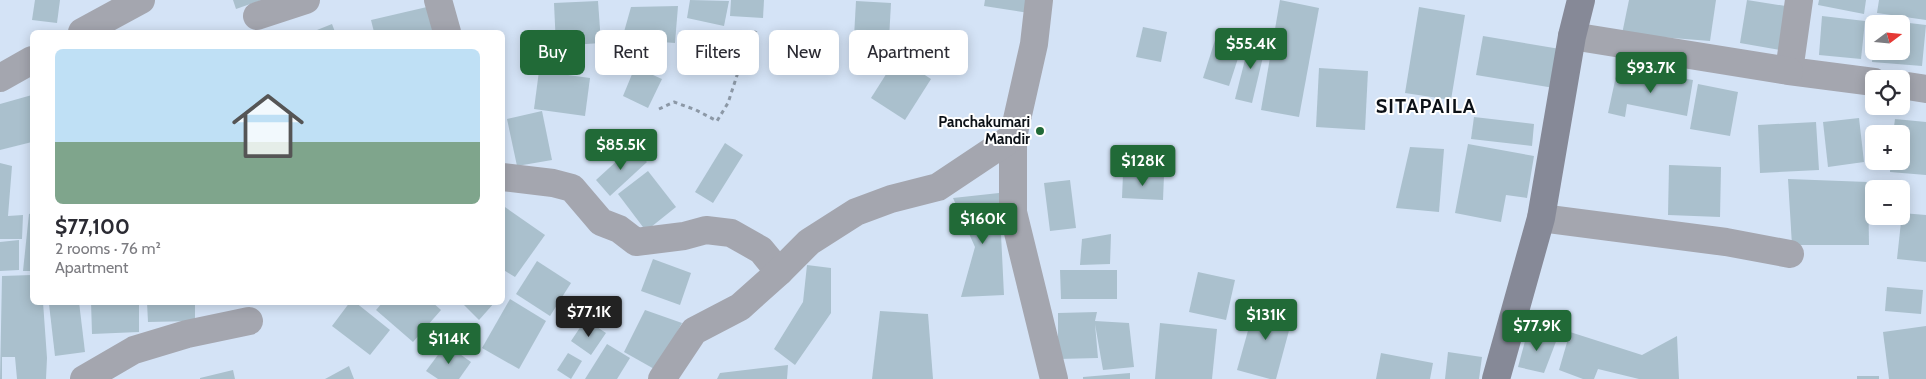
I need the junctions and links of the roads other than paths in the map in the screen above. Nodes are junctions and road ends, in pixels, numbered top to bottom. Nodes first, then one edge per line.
1 (140, 0) edge
2 (306, 0) edge
3 (438, 0) edge
4 (1039, 0) edge
5 (1581, 0) edge
6 (1799, 0) edge
7 (256, 16) dead end
8 (86, 30) edge
9 (446, 30) edge
10 (1572, 36) junction
11 (30, 61) edge
12 (1789, 71) junction
13 (0, 78) edge
14 (1865, 81) edge
15 (1910, 87) edge
16 (1926, 89) edge
17 (1012, 137) junction
18 (505, 177) edge
19 (1541, 218) junction
20 (1790, 254) dead end
21 (779, 272) junction
22 (249, 321) dead end
23 (84, 379) edge
24 (662, 379) edge
25 (1054, 379) edge
26 (1496, 379) edge

1 - 8 street
2 - 7 street
3 - 9 street
4 - 17 street
5 - 10 main road
6 - 12 street
10 - 12 street
10 - 19 main road
11 - 13 street
12 - 14 street
15 - 16 street
17 - 21 street
17 - 25 street
18 - 21 street
19 - 20 street
19 - 26 main road
21 - 24 street
22 - 23 street

